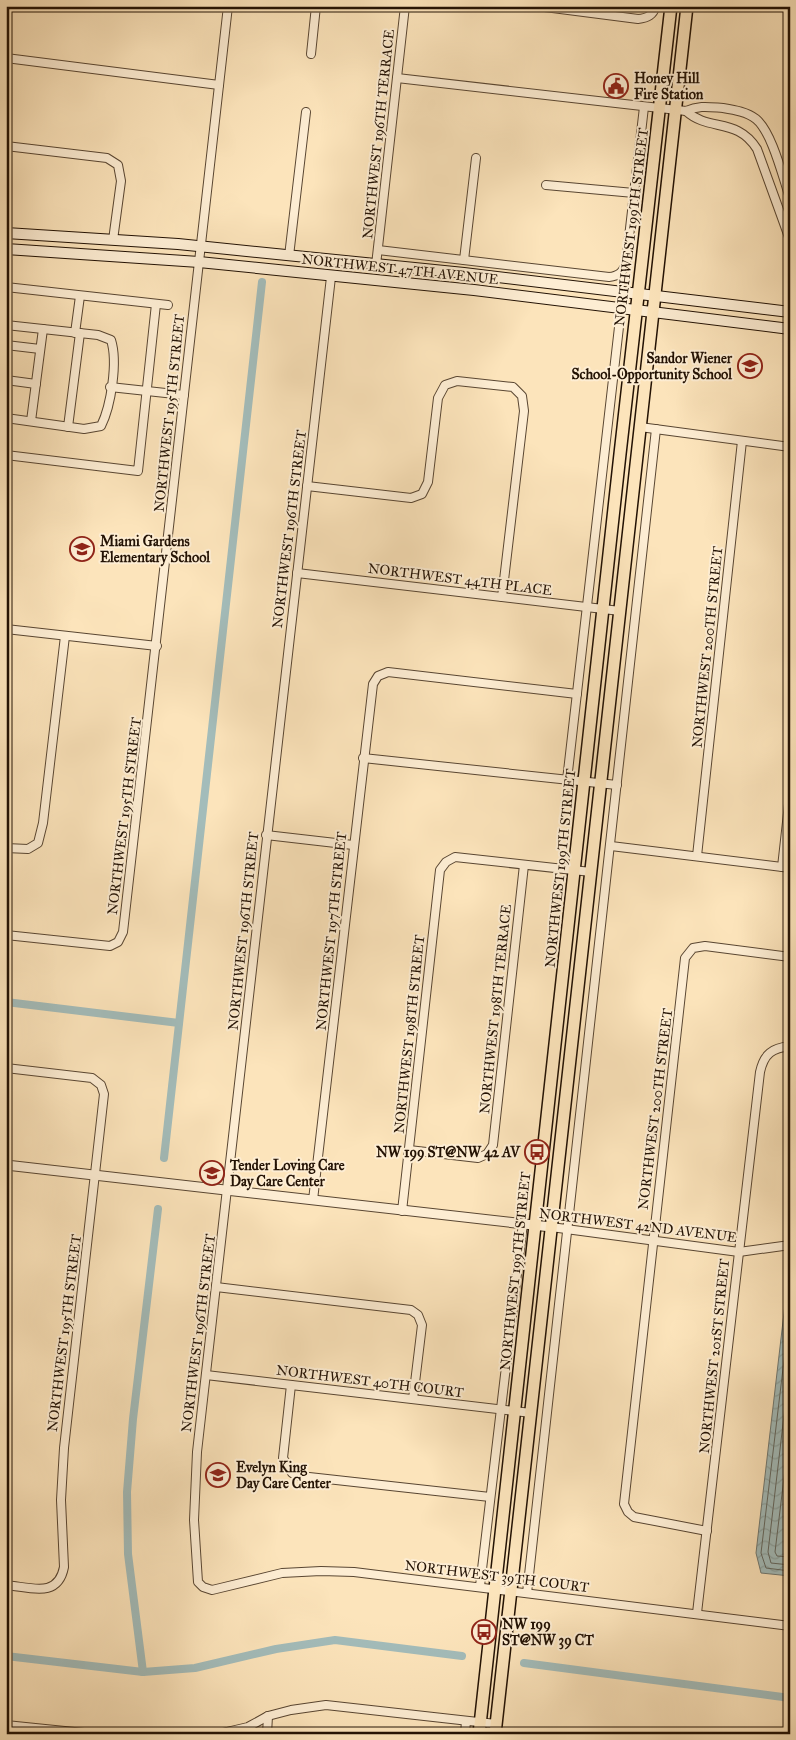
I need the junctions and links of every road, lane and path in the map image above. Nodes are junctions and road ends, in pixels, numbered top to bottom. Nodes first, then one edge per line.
1 (228, 6) edge
2 (316, 6) edge
3 (405, 6) edge
4 (537, 6) edge
5 (656, 6) edge
6 (671, 6) edge
7 (687, 6) edge
8 (311, 54) dead end
9 (6, 58) edge
10 (397, 78) junction
11 (219, 85) junction
12 (644, 107) junction
13 (660, 109) junction
14 (681, 111) junction
15 (306, 112) dead end
16 (741, 112) junction
17 (735, 128) junction
18 (6, 146) edge
19 (476, 158) dead end
20 (546, 185) dead end
21 (634, 194) junction
22 (790, 198) edge
23 (788, 228) edge
24 (6, 233) edge
25 (113, 240) junction
26 (790, 240) edge
27 (201, 246) junction
28 (6, 249) edge
29 (378, 250) junction
30 (289, 256) junction
31 (464, 260) junction
32 (199, 262) junction
33 (376, 266) junction
34 (331, 277) junction
35 (358, 280) junction
36 (6, 287) edge
37 (638, 293) junction
38 (655, 294) junction
39 (80, 296) junction
40 (156, 304) junction
41 (168, 305) dead end
42 (636, 310) junction
43 (652, 312) junction
44 (790, 312) edge
45 (6, 324) edge
46 (619, 327) dead end
47 (43, 329) junction
48 (790, 329) edge
49 (77, 333) junction
50 (6, 344) edge
51 (40, 348) junction
52 (6, 380) edge
53 (36, 384) junction
54 (110, 387) junction
55 (146, 391) junction
56 (184, 395) junction
57 (6, 418) edge
58 (31, 421) junction
59 (67, 427) junction
60 (640, 427) junction
61 (656, 430) junction
62 (742, 441) junction
63 (790, 447) edge
64 (6, 455) edge
65 (307, 486) junction
66 (296, 573) junction
67 (502, 597) junction
68 (588, 607) junction
69 (604, 609) junction
70 (620, 611) junction
71 (6, 629) edge
72 (65, 636) junction
73 (157, 646) junction
74 (577, 694) junction
75 (363, 758) junction
76 (567, 780) junction
77 (585, 782) junction
78 (601, 784) junction
79 (618, 786) junction
80 (790, 795) edge
81 (266, 835) junction
82 (353, 845) junction
83 (611, 846) junction
84 (6, 848) edge
85 (697, 856) junction
86 (524, 865) junction
87 (786, 868) edge
88 (575, 870) junction
89 (591, 872) junction
90 (6, 935) edge
91 (790, 957) edge
92 (790, 1046) edge
93 (6, 1068) edge
94 (409, 1150) junction
95 (6, 1165) edge
96 (95, 1176) junction
97 (226, 1189) junction
98 (313, 1200) junction
99 (402, 1211) junction
100 (522, 1223) junction
101 (535, 1225) junction
102 (551, 1227) junction
103 (568, 1229) junction
104 (652, 1241) junction
105 (790, 1245) edge
106 (739, 1252) junction
107 (216, 1287) junction
108 (206, 1375) junction
109 (291, 1385) junction
110 (413, 1399) junction
111 (500, 1409) junction
112 (514, 1411) junction
113 (531, 1413) junction
114 (490, 1497) junction
115 (707, 1530) junction
116 (6, 1584) edge
117 (480, 1586) junction
118 (203, 1587) joint
119 (496, 1588) junction
120 (511, 1591) junction
121 (527, 1593) junction
122 (697, 1613) junction
123 (790, 1626) edge
124 (268, 1716) junction
125 (466, 1721) junction
126 (6, 1725) edge
127 (479, 1728) edge
128 (496, 1729) edge
129 (94, 1734) edge
130 (218, 1734) edge
131 (267, 1734) edge
132 (465, 1734) edge

1 - 11 street, NORTHWEST 195TH STREET
2 - 8 street
3 - 10 street, NORTHWEST 196TH TERRACE
4 - 5 street
6 - 13 main road, NORTHWEST 199TH STREET
7 - 14 main road
9 - 11 street
10 - 12 street
10 - 29 street, NORTHWEST 196TH TERRACE
11 - 27 street, NORTHWEST 195TH STREET
12 - 13 street
12 - 21 street
13 - 14 street
13 - 37 main road, NORTHWEST 199TH STREET
14 - 16 street
14 - 17 street
14 - 38 main road
15 - 30 street
16 - 17 street
16 - 22 street
17 - 23 street
18 - 25 street
19 - 31 street
20 - 21 street
21 - 31 street, NORTHWEST 47TH AVENUE
23 - 26 street
24 - 25 main road, NORTHWEST 47TH AVENUE
25 - 27 main road, NORTHWEST 47TH AVENUE
27 - 30 main road, NORTHWEST 47TH AVENUE
27 - 32 street, NORTHWEST 195TH STREET
28 - 32 main road, NORTHWEST 47TH AVENUE
29 - 31 street, NORTHWEST 47TH AVENUE
29 - 33 street, NORTHWEST 196TH TERRACE
30 - 33 main road, NORTHWEST 47TH AVENUE
32 - 34 main road, NORTHWEST 47TH AVENUE
32 - 56 street, NORTHWEST 195TH STREET
33 - 35 main road
33 - 37 main road, NORTHWEST 47TH AVENUE
34 - 35 main road, NORTHWEST 47TH AVENUE
34 - 65 street, NORTHWEST 196TH STREET
35 - 42 main road, NORTHWEST 47TH AVENUE
36 - 39 street
37 - 38 main road, NORTHWEST 47TH AVENUE
37 - 42 main road, NORTHWEST 199TH STREET
38 - 43 main road
38 - 44 main road, NORTHWEST 47TH AVENUE
39 - 40 street
39 - 49 street
40 - 41 street
40 - 55 street
42 - 43 main road, NORTHWEST 47TH AVENUE
42 - 69 main road, NORTHWEST 199TH STREET
43 - 48 main road, NORTHWEST 47TH AVENUE
43 - 60 main road
45 - 47 street
46 - 68 street
47 - 49 street
47 - 51 street
49 - 54 street
49 - 59 street
50 - 51 street
51 - 53 street
52 - 53 street
53 - 58 street
54 - 55 street
54 - 59 street
55 - 56 street
55 - 64 street
56 - 73 street, NORTHWEST 195TH STREET
57 - 58 street
58 - 59 street
60 - 61 street
60 - 70 main road
61 - 62 street
61 - 79 street
62 - 63 street
62 - 85 street, NORTHWEST 200TH STREET
65 - 66 street, NORTHWEST 196TH STREET
65 - 67 street
66 - 67 street, NORTHWEST 44TH PLACE
66 - 81 street, NORTHWEST 196TH STREET
67 - 68 street, NORTHWEST 44TH PLACE
68 - 69 street, NORTHWEST 44TH PLACE
68 - 74 street
69 - 70 street, NORTHWEST 44TH PLACE
69 - 77 main road, NORTHWEST 199TH STREET
70 - 78 main road
71 - 72 street
72 - 73 street
72 - 84 street
73 - 90 street, NORTHWEST 195TH STREET
74 - 75 street, NORTHWEST 197TH STREET
74 - 76 street
75 - 76 street
75 - 82 street, NORTHWEST 197TH STREET
76 - 77 street
77 - 78 street
77 - 88 main road, NORTHWEST 199TH STREET
78 - 79 street
78 - 89 main road
79 - 83 street
80 - 87 street
81 - 82 street
81 - 97 street, NORTHWEST 196TH STREET
82 - 98 street, NORTHWEST 197TH STREET
83 - 85 street
83 - 103 street
85 - 87 street
86 - 88 street
86 - 94 street, NORTHWEST 198TH STREET
86 - 94 street, NORTHWEST 198TH TERRACE
88 - 89 street
88 - 101 main road, NORTHWEST 199TH STREET
89 - 102 main road
91 - 104 street, NORTHWEST 200TH STREET
92 - 106 street, NORTHWEST 201ST STREET
93 - 96 street, NORTHWEST 195TH STREET
94 - 99 street, NORTHWEST 198TH STREET
95 - 96 street, NORTHWEST 42ND AVENUE
96 - 97 street, NORTHWEST 42ND AVENUE
96 - 116 street, NORTHWEST 195TH STREET
97 - 98 street, NORTHWEST 42ND AVENUE
97 - 107 street, NORTHWEST 196TH STREET
98 - 99 street, NORTHWEST 42ND AVENUE
99 - 100 street, NORTHWEST 42ND AVENUE
100 - 101 street, NORTHWEST 42ND AVENUE
100 - 111 street
101 - 102 street, NORTHWEST 42ND AVENUE
101 - 112 main road, NORTHWEST 199TH STREET
102 - 103 street, NORTHWEST 42ND AVENUE
102 - 113 main road
103 - 104 street, NORTHWEST 42ND AVENUE
103 - 121 street
104 - 106 street, NORTHWEST 42ND AVENUE
104 - 115 street, NORTHWEST 200TH STREET
105 - 106 street, NORTHWEST 42ND AVENUE
106 - 115 street, NORTHWEST 201ST STREET
107 - 108 street, NORTHWEST 196TH STREET
107 - 110 street
108 - 109 street, NORTHWEST 40TH COURT
108 - 118 street, NORTHWEST 196TH STREET
109 - 110 street, NORTHWEST 40TH COURT
109 - 114 street
110 - 111 street, NORTHWEST 40TH COURT
111 - 112 street, NORTHWEST 40TH COURT
111 - 114 street
112 - 113 street, NORTHWEST 40TH COURT
112 - 119 main road, NORTHWEST 199TH STREET
113 - 120 main road
114 - 117 street
115 - 122 street, NORTHWEST 201ST STREET
117 - 118 street, NORTHWEST 39TH COURT
117 - 119 street, NORTHWEST 39TH COURT
119 - 120 street, NORTHWEST 39TH COURT
119 - 127 main road, NORTHWEST 199TH STREET
120 - 121 street, NORTHWEST 39TH COURT
120 - 128 main road
121 - 122 street, NORTHWEST 39TH COURT
122 - 123 street, NORTHWEST 39TH COURT
124 - 125 street
124 - 130 street
124 - 131 street
125 - 127 street
125 - 132 street
126 - 129 street
127 - 128 street

